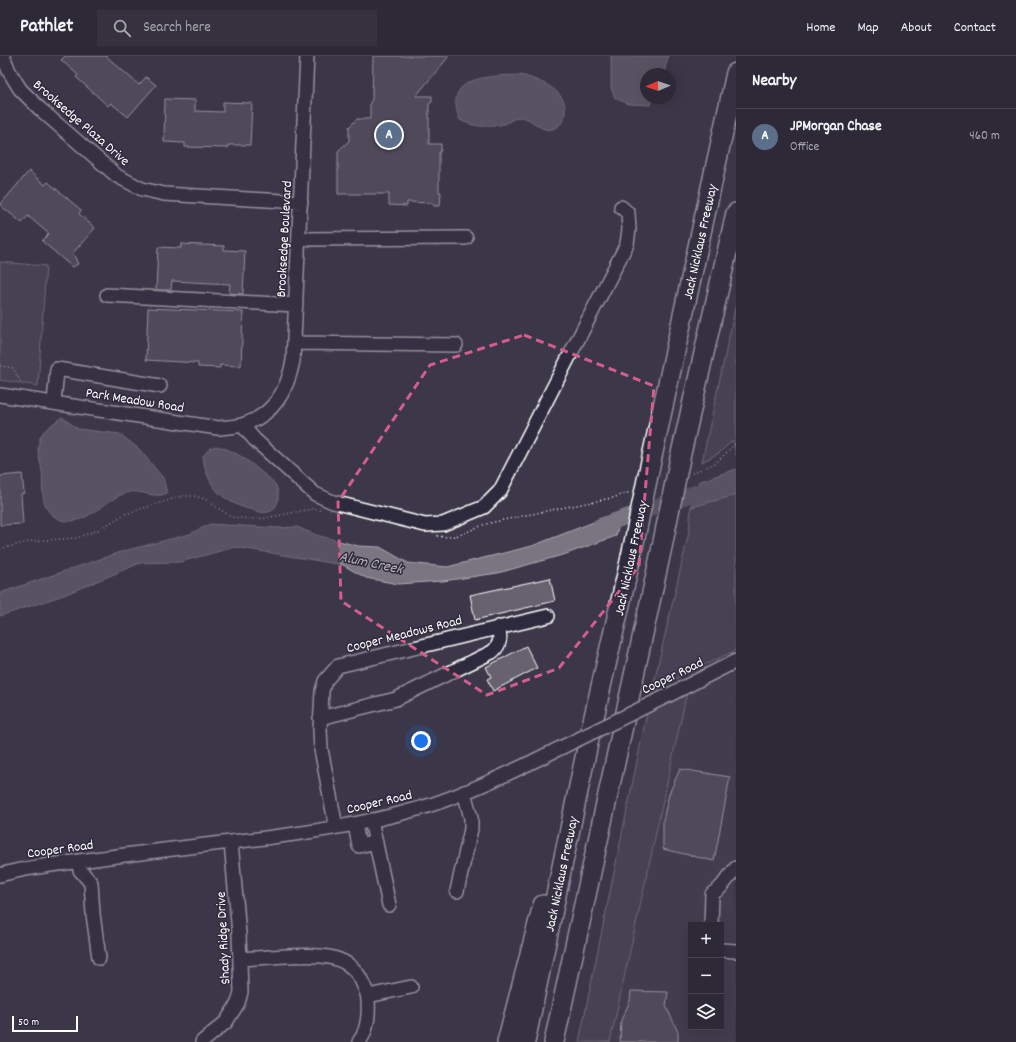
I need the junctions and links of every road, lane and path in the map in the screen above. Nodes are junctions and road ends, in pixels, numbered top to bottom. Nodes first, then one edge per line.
1 (3, 56) edge
2 (307, 56) edge
3 (736, 73) edge
4 (301, 202) junction
5 (621, 207) dead end
6 (736, 213) edge
7 (466, 238) dead end
8 (299, 239) junction
9 (107, 295) dead end
10 (296, 305) junction
11 (294, 344) junction
12 (456, 345) dead end
13 (0, 366) edge
14 (160, 386) dead end
15 (26, 391) dead end
16 (0, 395) edge
17 (54, 403) junction
18 (264, 414) joint
19 (242, 425) junction
20 (548, 616) dead end
21 (498, 627) junction
22 (736, 661) edge
23 (320, 718) junction
24 (581, 779) junction
25 (464, 792) junction
26 (371, 820) junction
27 (354, 824) junction
28 (336, 827) junction
29 (231, 842) junction
30 (376, 842) junction
31 (78, 861) junction
32 (736, 868) edge
33 (0, 874) edge
34 (457, 892) dead end
35 (389, 904) dead end
36 (711, 922) edge
37 (724, 950) edge
38 (736, 951) edge
39 (573, 952) junction
40 (99, 958) dead end
41 (240, 959) junction
42 (411, 987) dead end
43 (368, 996) junction
44 (202, 1042) edge
45 (359, 1042) edge
46 (507, 1042) edge
47 (525, 1042) edge
48 (554, 1042) edge
49 (560, 1042) edge

1 - 4 street, Brooksedge Plaza Drive
2 - 4 street, Brooksedge Boulevard
3 - 24 highway, Jack Nicklaus Freeway, bridge
4 - 8 street, Brooksedge Boulevard
5 - 19 street
6 - 39 highway, Jack Nicklaus Freeway, bridge
7 - 8 street
8 - 10 street, Brooksedge Boulevard
9 - 10 street
10 - 11 street, Brooksedge Boulevard
11 - 12 street
11 - 18 street, Brooksedge Boulevard
13 - 15 path
14 - 17 street
16 - 17 street, Park Meadow Road
17 - 19 street, Park Meadow Road
18 - 19 street, Park Meadow Road
20 - 21 street, Cooper Meadows Road
21 - 23 street
21 - 23 street, Cooper Meadows Road
22 - 25 street, Cooper Road, bridge
23 - 28 street, Cooper Meadows Road
24 - 46 highway
24 - 47 highway, Jack Nicklaus Freeway
25 - 26 street, Cooper Road
25 - 34 street
26 - 27 street, Cooper Road
26 - 30 street
27 - 28 street, Cooper Road
27 - 30 street
28 - 29 street, Cooper Road
29 - 31 street, Cooper Road
29 - 41 street, Shady Ridge Drive
30 - 35 street
31 - 33 street, Cooper Road
31 - 40 street
32 - 36 street
37 - 38 street
39 - 48 highway, Jack Nicklaus Freeway
39 - 49 highway
41 - 43 street
41 - 44 street, Shady Ridge Drive
42 - 43 street
43 - 45 street

